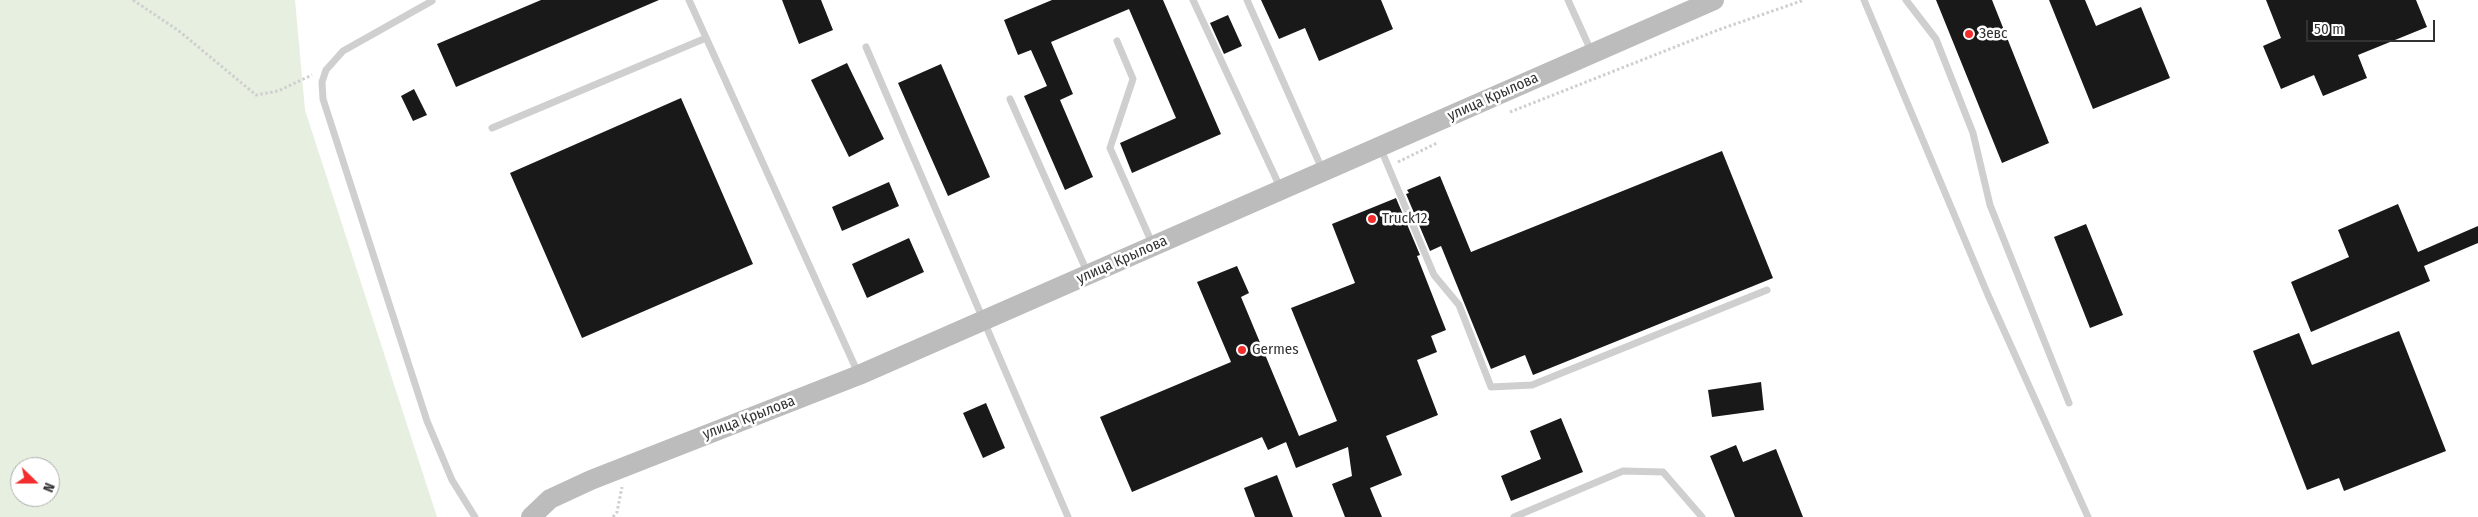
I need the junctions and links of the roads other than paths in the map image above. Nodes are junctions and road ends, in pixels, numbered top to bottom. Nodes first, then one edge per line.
1 (689, 0) edge
2 (1193, 0) edge
3 (1247, 0) edge
4 (1568, 0) edge
5 (1714, 0) edge
6 (1864, 0) edge
7 (1906, 0) edge
8 (432, 1) dead end
9 (706, 38) junction
10 (1117, 41) dead end
11 (866, 46) dead end
12 (1592, 53) junction
13 (1010, 99) dead end
14 (492, 128) dead end
15 (1380, 147) junction
16 (1323, 171) junction
17 (1281, 190) junction
18 (1154, 246) junction
19 (1088, 274) junction
20 (1767, 290) dead end
21 (985, 320) junction
22 (859, 376) junction
23 (2069, 403) dead end
24 (475, 517) edge
25 (531, 517) edge
26 (1068, 517) edge
27 (1514, 517) edge
28 (1702, 517) edge
29 (2088, 517) edge

1 - 9 lane
2 - 17 lane
3 - 16 lane
4 - 12 lane
5 - 12 street, улица Крылова
6 - 29 lane
7 - 23 lane
8 - 24 lane
9 - 14 lane
9 - 22 lane
10 - 18 lane
11 - 21 lane
12 - 15 street, улица Крылова
13 - 19 lane
15 - 16 street, улица Крылова
15 - 20 lane
16 - 17 street, улица Крылова
17 - 18 street, улица Крылова
18 - 19 street, улица Крылова
19 - 21 street, улица Крылова
21 - 22 street, улица Крылова
21 - 26 lane
22 - 25 street, улица Крылова
27 - 28 lane

